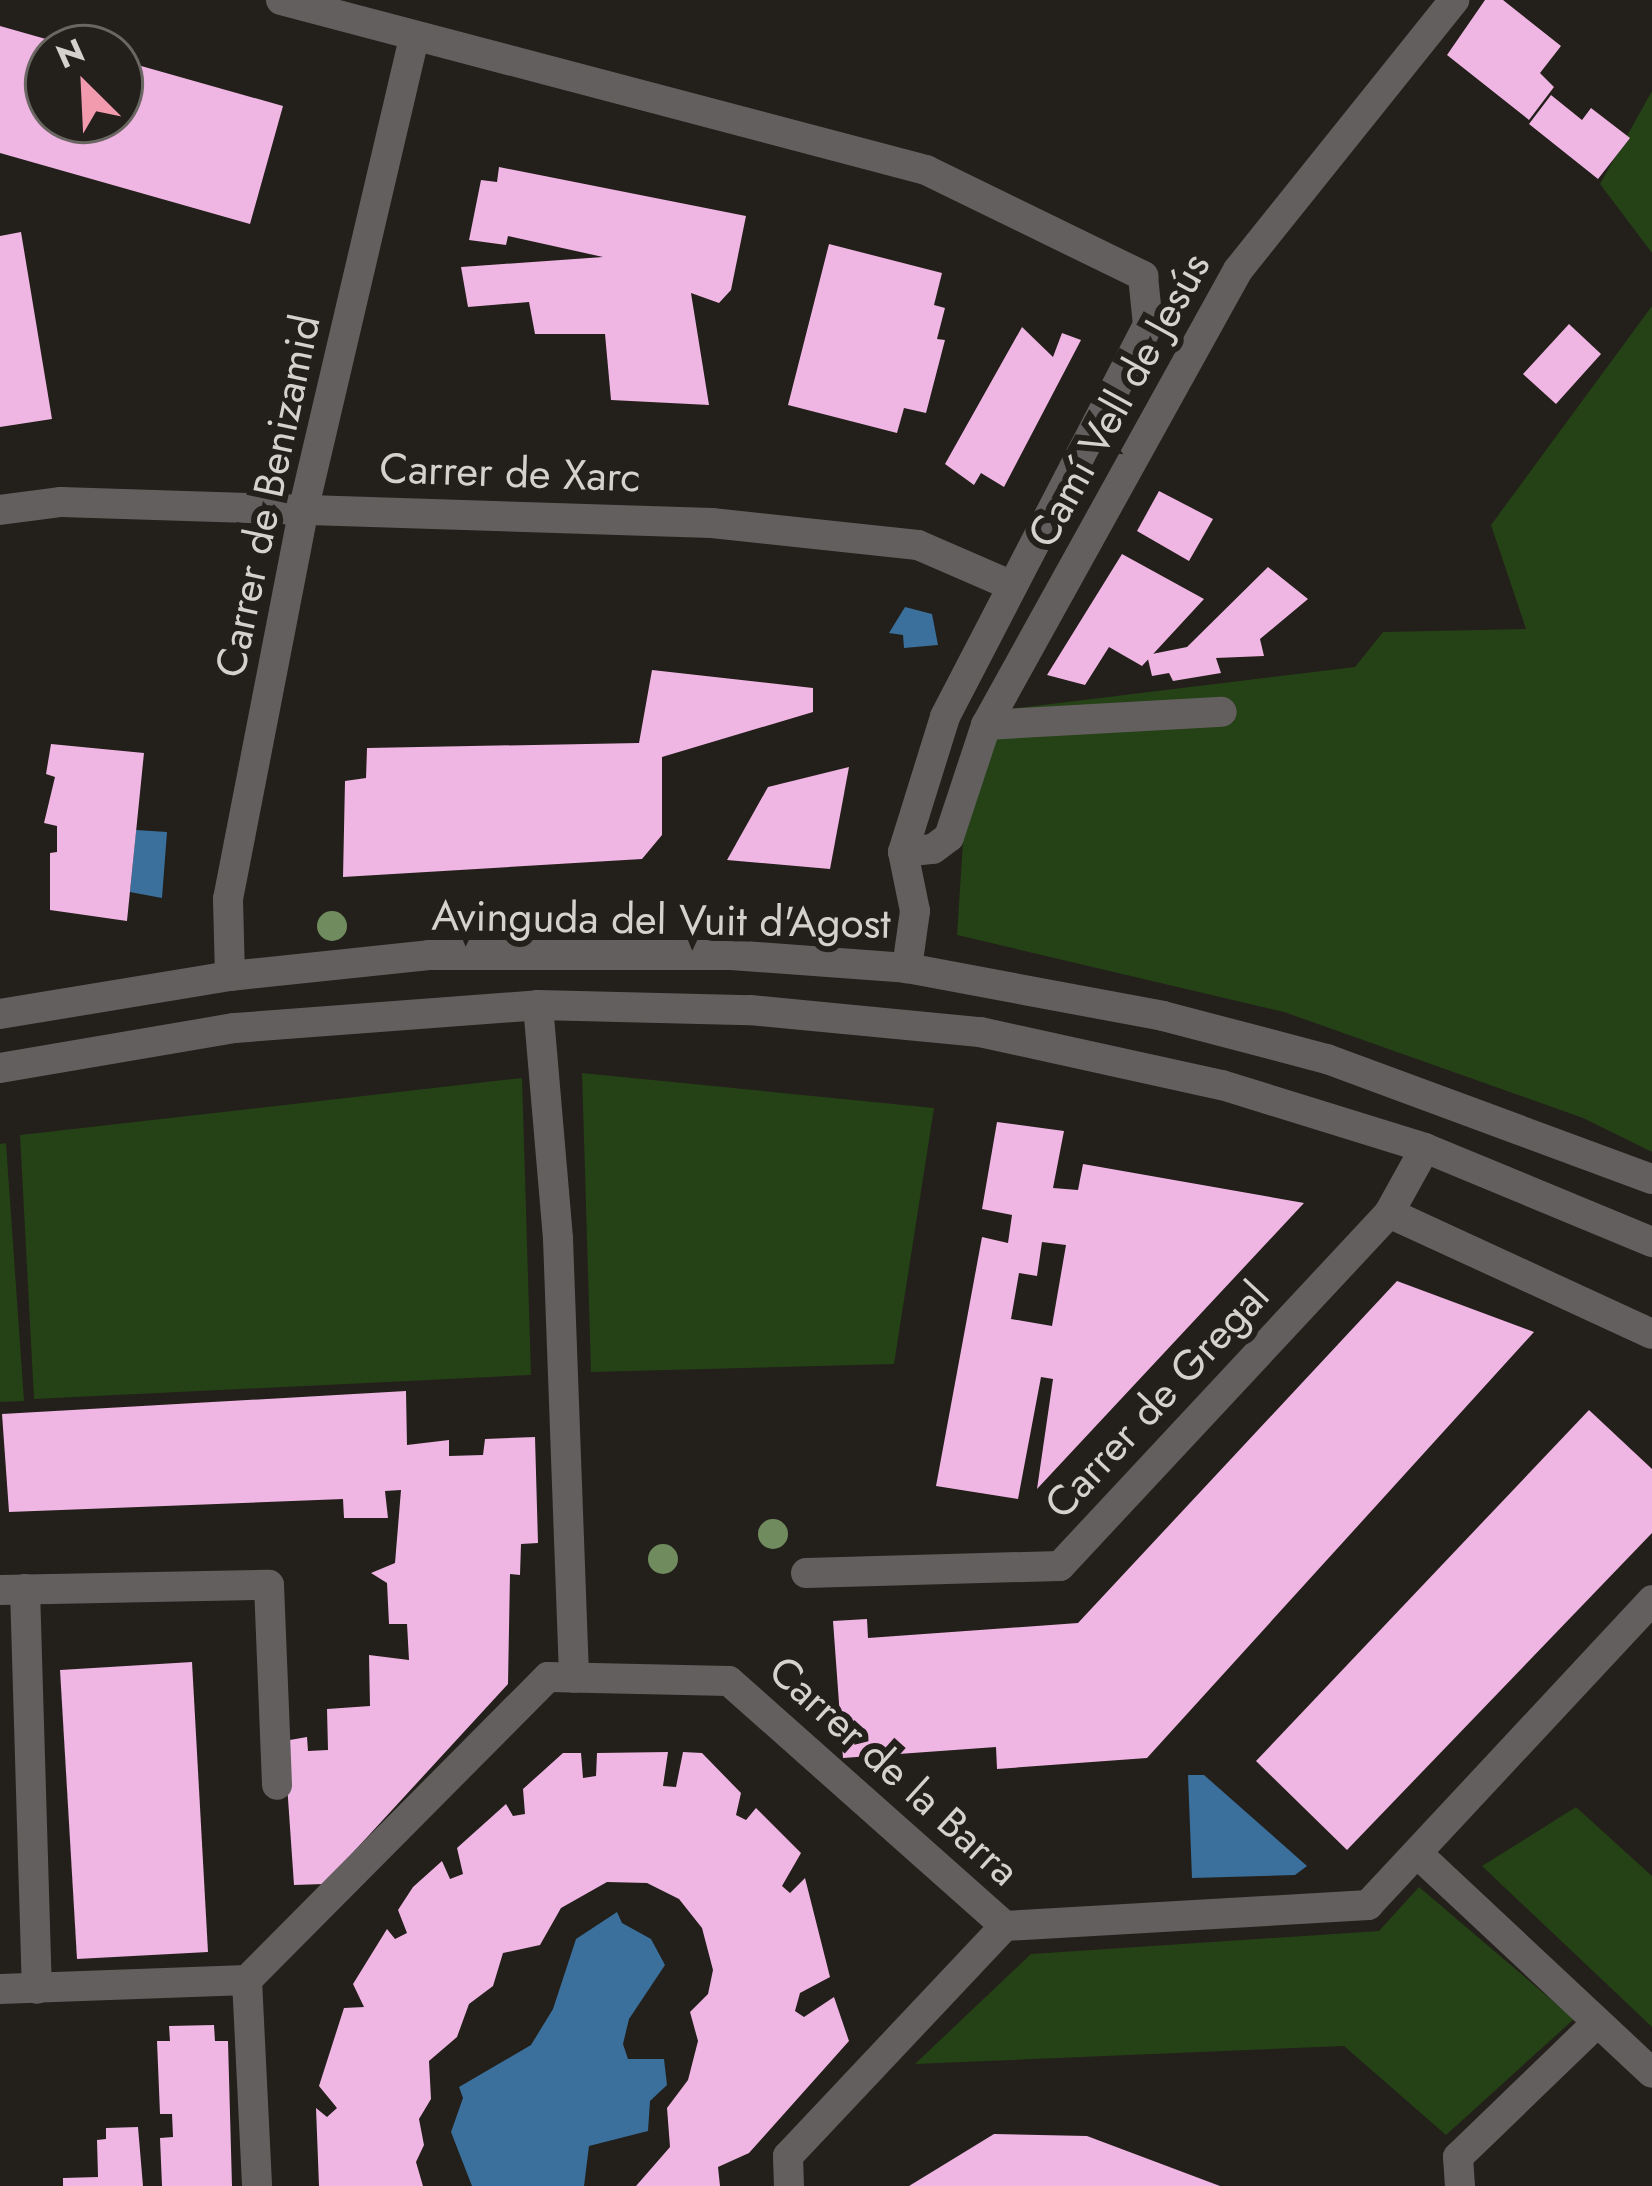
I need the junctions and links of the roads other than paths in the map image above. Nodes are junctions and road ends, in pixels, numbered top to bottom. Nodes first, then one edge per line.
1 (281, 0) edge
2 (1454, 0) edge
3 (414, 37) junction
4 (304, 507) junction
5 (0, 510) edge
6 (1008, 584) junction
7 (1222, 712) dead end
8 (986, 725) junction
9 (903, 852) junction
10 (907, 968) junction
11 (230, 976) junction
12 (538, 1005) junction
13 (0, 1014) edge
14 (0, 1069) edge
15 (1425, 1148) junction
16 (1652, 1179) edge
17 (1389, 1213) junction
18 (1652, 1242) edge
19 (1652, 1334) edge
20 (806, 1574) dead end
21 (12, 1590) edge
22 (1652, 1600) edge
23 (574, 1678) junction
24 (278, 1785) dead end
25 (1418, 1854) junction
26 (1005, 1926) junction
27 (247, 1980) junction
28 (0, 1989) edge
29 (37, 1989) junction
30 (1598, 2022) junction
31 (1652, 2073) edge
32 (257, 2186) edge
33 (789, 2186) edge
34 (1460, 2186) edge

1 - 3 street
2 - 8 street, Camí Vell de Jesús
3 - 4 street, Carrer de Benizamid
3 - 6 street, Camí Vell de Jesús
4 - 5 street, Carrer de Xarc
4 - 6 street, Carrer de Xarc
4 - 11 street, Carrer de Benizamid
6 - 9 street, Camí Vell de Jesús
7 - 8 street
8 - 9 street, Camí Vell de Jesús
9 - 10 street, Camí Vell de Jesús
10 - 11 street, Avinguda del Vuit d'Agost
10 - 16 street, Avinguda del Vuit d'Agost
11 - 13 street, Avinguda del Vuit d'Agost
12 - 14 street, Avinguda del Vuit d'Agost
12 - 15 street, Avinguda del Vuit d'Agost
12 - 23 street
15 - 17 street, Carrer de Gregal
15 - 18 street, Avinguda del Vuit d'Agost
17 - 19 street
17 - 20 street, Carrer de Gregal
21 - 24 street
21 - 29 street
22 - 25 street, Carrer de la Barra
23 - 26 street, Carrer de la Barra
23 - 27 street, Carrer de la Barra
25 - 26 street, Carrer de la Barra
25 - 30 street
26 - 33 street
27 - 29 street
27 - 32 street
28 - 29 street
30 - 31 street
30 - 34 street

